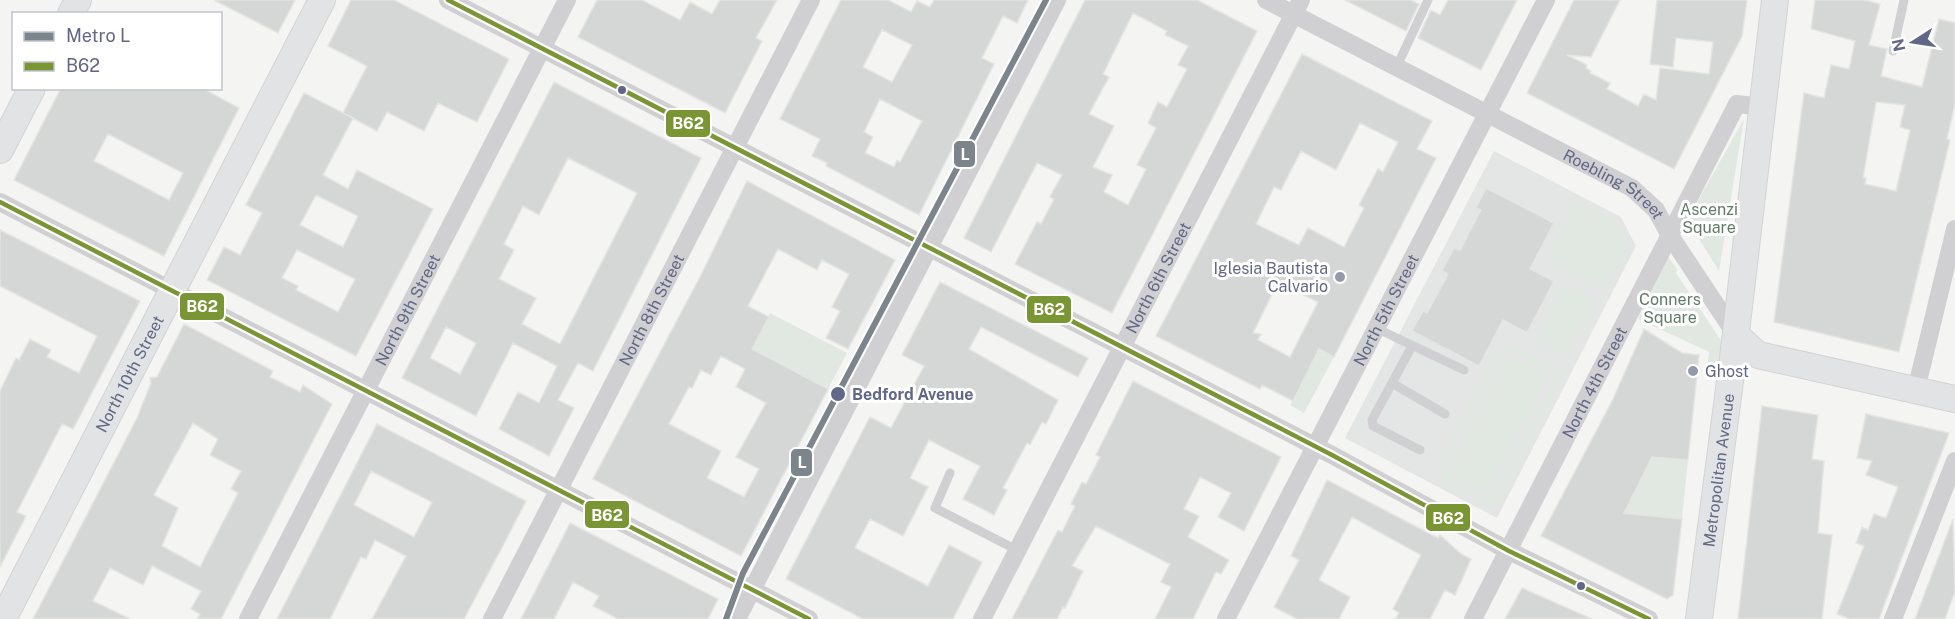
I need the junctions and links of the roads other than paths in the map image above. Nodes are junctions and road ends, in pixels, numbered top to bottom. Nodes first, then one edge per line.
1 (322, 0) edge
2 (448, 0) edge
3 (567, 0) edge
4 (811, 0) edge
5 (1057, 0) edge
6 (1266, 0) edge
7 (1428, 0) edge
8 (1546, 0) edge
9 (1775, 0) edge
10 (1904, 0) edge
11 (1297, 7) edge
12 (542, 48) junction
13 (1893, 51) dead end
14 (1397, 66) junction
15 (31, 90) edge
16 (1762, 107) junction
17 (1488, 112) junction
18 (735, 148) junction
19 (0, 150) edge
20 (0, 202) edge
21 (1955, 229) edge
22 (1669, 234) junction
23 (929, 248) junction
24 (173, 291) junction
25 (1376, 328) junction
26 (1736, 335) junction
27 (1412, 346) junction
28 (1121, 347) junction
29 (1464, 370) dead end
30 (1392, 383) junction
31 (366, 390) junction
32 (1916, 390) junction
33 (1955, 399) edge
34 (1445, 414) dead end
35 (1315, 446) junction
36 (1420, 450) dead end
37 (1955, 460) edge
38 (950, 473) dead end
39 (559, 490) junction
40 (1017, 550) junction
41 (1509, 551) junction
42 (752, 590) junction
43 (3, 619) edge
44 (248, 619) edge
45 (492, 619) edge
46 (737, 619) edge
47 (809, 619) edge
48 (982, 619) edge
49 (1226, 619) edge
50 (1473, 619) edge
51 (1649, 619) edge
52 (1699, 619) edge
53 (1893, 619) edge

1 - 24 main road, North 10th Street
2 - 12 street
3 - 12 street, North 9th Street
4 - 18 street, North 8th Street
5 - 23 street
6 - 11 street, Roebling Street
7 - 14 lane
8 - 17 street, North 5th Street
9 - 16 main road, Metropolitan Avenue
10 - 13 lane
11 - 14 street, Roebling Street
11 - 28 street, North 6th Street
12 - 18 street
12 - 31 street, North 9th Street
14 - 17 street, Roebling Street
15 - 19 main road
16 - 22 street, North 4th Street
16 - 26 main road, Metropolitan Avenue
17 - 22 street, Roebling Street
17 - 25 street, North 5th Street
18 - 23 street
18 - 39 street, North 8th Street
20 - 24 street
21 - 32 street
22 - 26 street, Roebling Street
22 - 41 street, North 4th Street
23 - 28 street
23 - 42 street
24 - 31 street
24 - 43 main road, North 10th Street
25 - 27 lane
25 - 35 street, North 5th Street
26 - 32 main road, Roebling Street
26 - 52 main road, Metropolitan Avenue
27 - 29 lane
27 - 30 lane
28 - 35 street
28 - 40 street, North 6th Street
30 - 34 lane
30 - 36 lane
31 - 39 street
31 - 44 street, North 9th Street
32 - 33 main road, Roebling Street
35 - 41 street
35 - 49 street, North 5th Street
37 - 53 street
38 - 40 lane
39 - 42 street
39 - 45 street, North 8th Street
40 - 48 street, North 6th Street
41 - 50 street, North 4th Street
41 - 51 street
42 - 46 street
42 - 47 street

